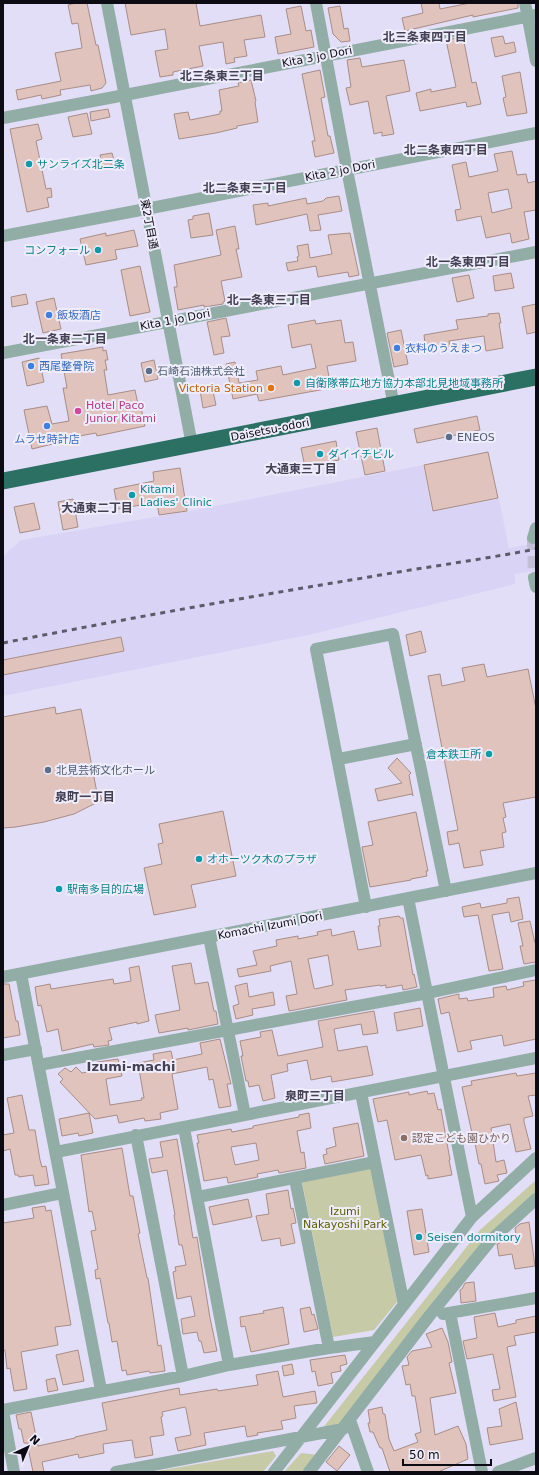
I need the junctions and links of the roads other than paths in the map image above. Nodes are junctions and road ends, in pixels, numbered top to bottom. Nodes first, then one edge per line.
1 (106, 3) edge
2 (316, 3) edge
3 (525, 3) edge
4 (532, 15) edge
5 (326, 56) junction
6 (536, 60) edge
7 (125, 95) junction
8 (3, 118) edge
9 (536, 133) edge
10 (347, 170) junction
11 (146, 210) junction
12 (3, 236) edge
13 (536, 252) edge
14 (369, 283) junction
15 (167, 321) junction
16 (3, 353) edge
17 (536, 377) edge
18 (394, 406) junction
19 (192, 445) junction
20 (3, 481) edge
21 (416, 744) junction
22 (338, 759) junction
23 (536, 873) edge
24 (446, 891) junction
25 (408, 898) junction
26 (366, 906) junction
27 (209, 937) junction
28 (536, 970) edge
29 (20, 974) junction
30 (3, 978) edge
31 (428, 993) junction
32 (227, 1030) junction
33 (36, 1048) junction
34 (3, 1055) edge
35 (536, 1058) edge
36 (39, 1065) junction
37 (444, 1077) junction
38 (361, 1093) junction
39 (245, 1115) junction
40 (184, 1128) junction
41 (136, 1135) junction
42 (56, 1152) junction
43 (536, 1158) edge
44 (375, 1162) junction
45 (295, 1179) junction
46 (62, 1193) junction
47 (198, 1197) junction
48 (536, 1199) edge
49 (3, 1205) edge
50 (472, 1217) junction
51 (536, 1298) edge
52 (404, 1305) junction
53 (450, 1313) junction
54 (430, 1316) junction
55 (374, 1342) junction
56 (329, 1348) junction
57 (229, 1365) junction
58 (182, 1376) junction
59 (101, 1390) junction
60 (3, 1411) edge
61 (347, 1425) junction
62 (302, 1438) junction
63 (536, 1458) edge
64 (14, 1472) edge
65 (116, 1472) edge
66 (274, 1472) edge
67 (309, 1472) edge
68 (368, 1472) edge
69 (482, 1472) edge
70 (498, 1472) edge

1 - 7 street, 東2丁目通
2 - 5 street
3 - 4 street
4 - 5 street, Kita 3 jo Dori
4 - 6 street
5 - 7 street, Kita 3 jo Dori
5 - 10 street
7 - 8 street, Kita 3 jo Dori
7 - 11 street, 東2丁目通
9 - 10 street, Kita 2 jo Dori
10 - 11 street, Kita 2 jo Dori
10 - 14 street
11 - 12 street, Kita 2 jo Dori
11 - 15 street, 東2丁目通
13 - 14 street, Kita 1 jo Dori
14 - 15 street, Kita 1 jo Dori
14 - 18 street
15 - 16 street, Kita 1 jo Dori
15 - 19 street, 東2丁目通
17 - 18 highway, Daisetsu-odori
18 - 19 highway, Daisetsu-odori
19 - 20 highway, Daisetsu-odori
21 - 22 street
21 - 22 street
21 - 24 street
22 - 26 street
23 - 24 street, Komachi Izumi Dori
24 - 25 street, Komachi Izumi Dori
25 - 26 street, Komachi Izumi Dori
25 - 31 street
26 - 27 street, Komachi Izumi Dori
27 - 29 street, Komachi Izumi Dori
27 - 32 street
28 - 31 street
29 - 30 street, Komachi Izumi Dori
29 - 33 street
31 - 32 street
31 - 37 street
32 - 36 street
32 - 39 street
33 - 34 street
33 - 36 street
35 - 37 street
36 - 42 street
37 - 38 street
37 - 50 street
38 - 39 street
38 - 44 street
39 - 40 street
40 - 41 street
40 - 47 street
41 - 42 street
41 - 58 street
42 - 46 street
43 - 50 street
44 - 45 street
44 - 52 street
45 - 47 street
45 - 56 street
46 - 49 street
46 - 59 street
47 - 57 street
48 - 54 street
50 - 52 street
51 - 53 street
52 - 55 street
53 - 54 street
53 - 69 street
54 - 61 street
55 - 56 street
55 - 62 street
56 - 57 street
57 - 58 street
58 - 59 street
59 - 60 street
60 - 64 street
61 - 62 street
61 - 67 street
61 - 68 street
62 - 65 street
62 - 66 street
63 - 70 street

